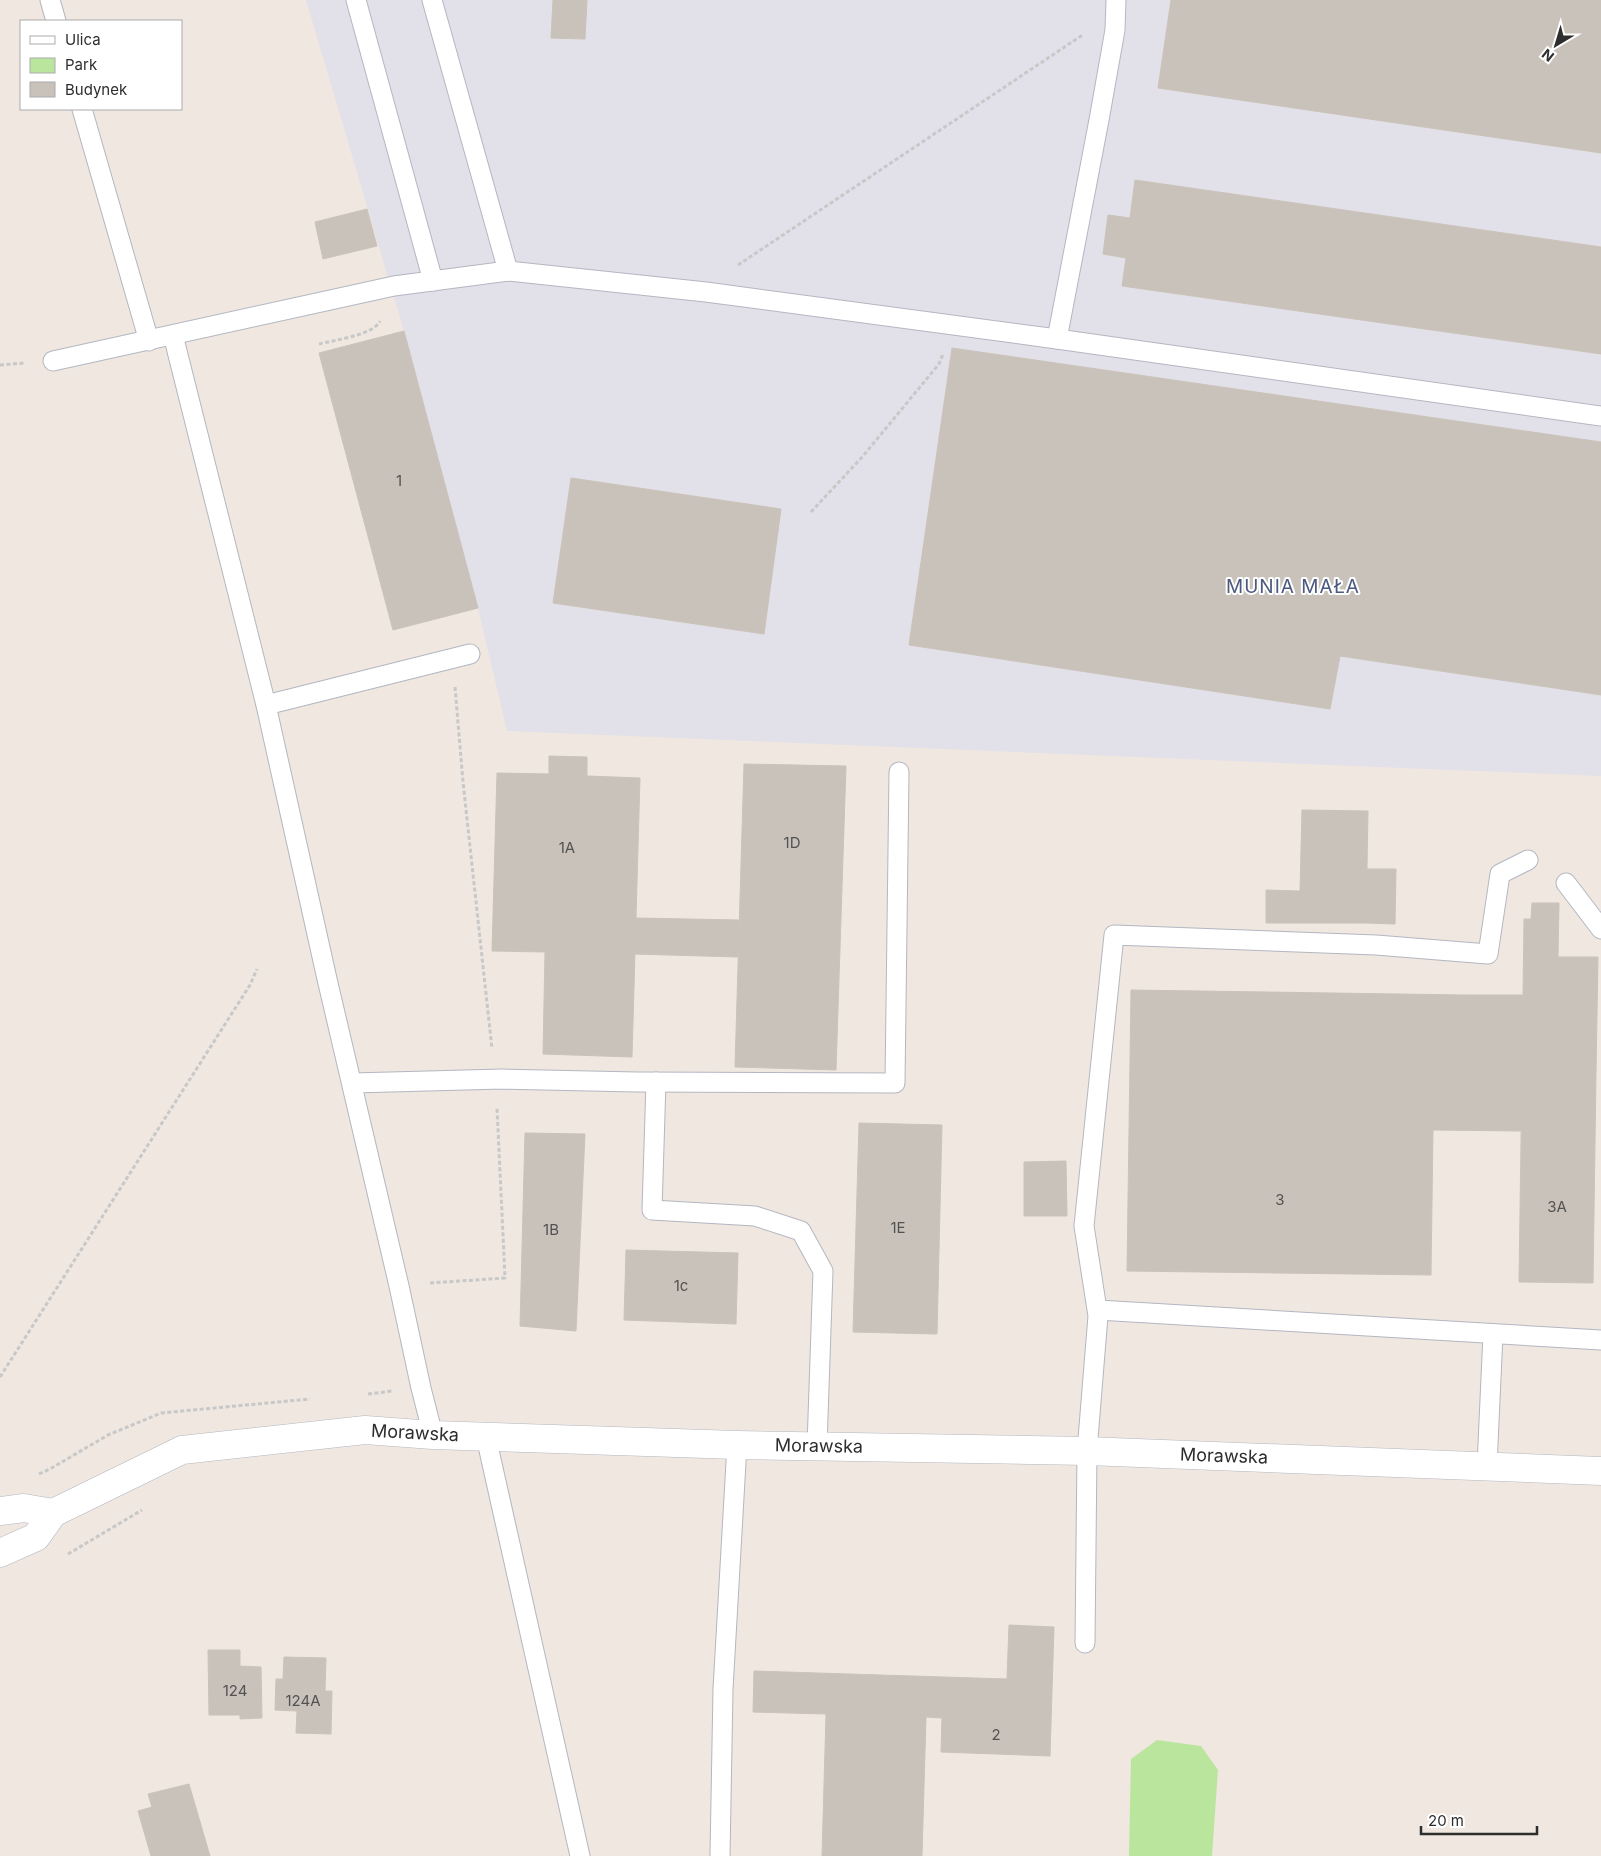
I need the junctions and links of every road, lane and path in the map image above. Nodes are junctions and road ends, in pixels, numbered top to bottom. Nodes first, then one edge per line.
1 (50, 0) edge
2 (356, 0) edge
3 (432, 0) edge
4 (1116, 0) edge
5 (56, 20) edge
6 (1115, 30) junction
7 (82, 110) edge
8 (508, 271) junction
9 (434, 280) junction
10 (394, 286) junction
11 (706, 292) junction
12 (958, 327) junction
13 (173, 335) junction
14 (1057, 339) junction
15 (148, 341) junction
16 (319, 344) dead end
17 (53, 361) dead end
18 (1601, 416) edge
19 (811, 512) dead end
20 (461, 656) joint
21 (266, 705) junction
22 (899, 772) dead end
23 (1528, 860) dead end
24 (1566, 883) dead end
25 (1601, 929) edge
26 (257, 970) dead end
27 (495, 1079) junction
28 (656, 1082) junction
29 (353, 1083) junction
30 (399, 1286) junction
31 (1098, 1310) junction
32 (1493, 1334) junction
33 (1601, 1340) edge
34 (0, 1377) edge
35 (433, 1435) junction
36 (486, 1437) junction
37 (738, 1445) junction
38 (817, 1446) junction
39 (1087, 1451) junction
40 (1487, 1466) junction
41 (1601, 1471) edge
42 (143, 1510) dead end
43 (0, 1511) edge
44 (53, 1513) junction
45 (0, 1553) edge
46 (63, 1556) dead end
47 (1085, 1643) dead end
48 (580, 1856) edge
49 (720, 1856) edge

1 - 5 lane
2 - 9 lane
3 - 8 lane
4 - 6 lane
6 - 11 path
6 - 14 lane
7 - 15 lane
8 - 9 lane
8 - 11 lane
9 - 10 lane
10 - 13 lane
10 - 16 path
11 - 12 lane
12 - 14 lane
12 - 19 path
13 - 15 lane
13 - 21 lane
14 - 18 lane
15 - 17 lane
20 - 21 lane
20 - 27 path
21 - 29 lane
22 - 28 lane
23 - 31 lane
24 - 25 lane
26 - 34 path
27 - 28 lane
27 - 29 lane
27 - 30 path
28 - 38 lane
29 - 30 lane
30 - 35 lane
31 - 32 lane
31 - 39 lane
32 - 33 lane
32 - 40 lane
35 - 36 main road, Morawska
35 - 44 main road, Morawska
36 - 37 main road, Morawska
36 - 48 lane
37 - 38 main road, Morawska
37 - 49 lane
38 - 39 main road, Morawska
39 - 40 main road, Morawska
39 - 47 lane
40 - 41 main road, Morawska
42 - 46 path
43 - 44 main road
44 - 45 main road, Morawska

